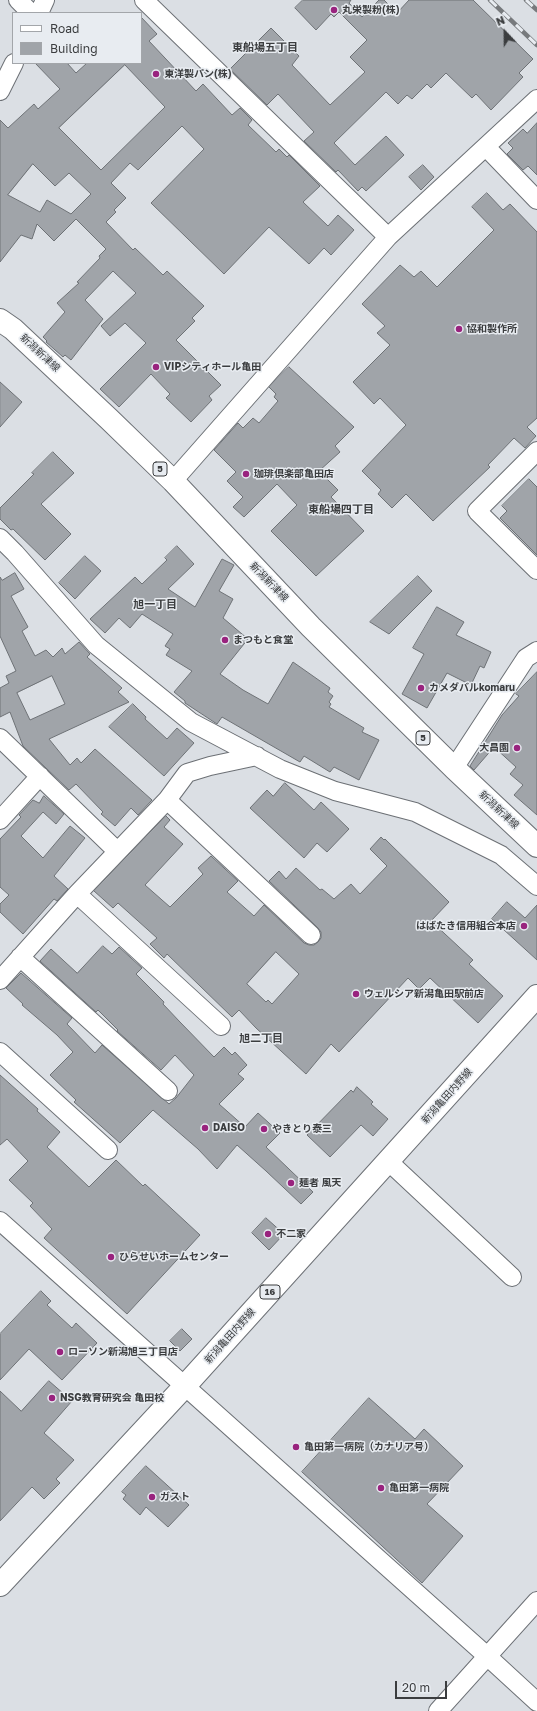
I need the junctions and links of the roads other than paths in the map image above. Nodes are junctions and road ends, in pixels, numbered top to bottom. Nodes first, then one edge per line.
1 (18, 0) edge
2 (45, 0) edge
3 (144, 0) edge
4 (30, 12) edge
5 (39, 12) edge
6 (8, 67) edge
7 (0, 91) edge
8 (537, 99) edge
9 (486, 147) junction
10 (537, 200) edge
11 (388, 237) junction
12 (0, 320) edge
13 (537, 451) edge
14 (173, 482) junction
15 (0, 538) edge
16 (537, 570) edge
17 (537, 651) edge
18 (0, 738) edge
19 (257, 756) junction
20 (454, 768) junction
21 (40, 776) junction
22 (166, 800) junction
23 (0, 820) edge
24 (537, 846) edge
25 (118, 851) junction
26 (537, 886) edge
27 (77, 894) junction
28 (311, 935) dead end
29 (20, 958) junction
30 (0, 980) edge
31 (537, 996) edge
32 (221, 1026) dead end
33 (0, 1052) edge
34 (168, 1091) dead end
35 (108, 1150) dead end
36 (388, 1161) junction
37 (0, 1221) edge
38 (512, 1277) dead end
39 (184, 1387) junction
40 (0, 1585) edge
41 (537, 1600) edge
42 (487, 1656) junction
43 (537, 1702) edge
44 (438, 1711) edge

1 - 4 street
2 - 5 street
3 - 11 street
6 - 7 street
8 - 9 street
9 - 10 street
9 - 11 street
11 - 14 street
12 - 14 main road, 新潟新津線 / 5
13 - 16 street
14 - 20 main road, 新潟新津線 / 5
15 - 19 street
17 - 20 street
18 - 21 street
19 - 22 street
19 - 26 street
20 - 24 main road, 新潟新津線 / 5
21 - 23 street
21 - 25 street
22 - 25 street
22 - 28 street
25 - 27 street
27 - 29 street
27 - 32 street
29 - 30 street
29 - 34 street
31 - 36 main road, 新潟亀田内野線 / 16
33 - 35 street
36 - 38 street
36 - 39 main road, 新潟亀田内野線 / 16
37 - 39 street
39 - 40 main road, 新潟亀田内野線 / 16
39 - 42 street
41 - 42 street
42 - 43 street
42 - 44 street

